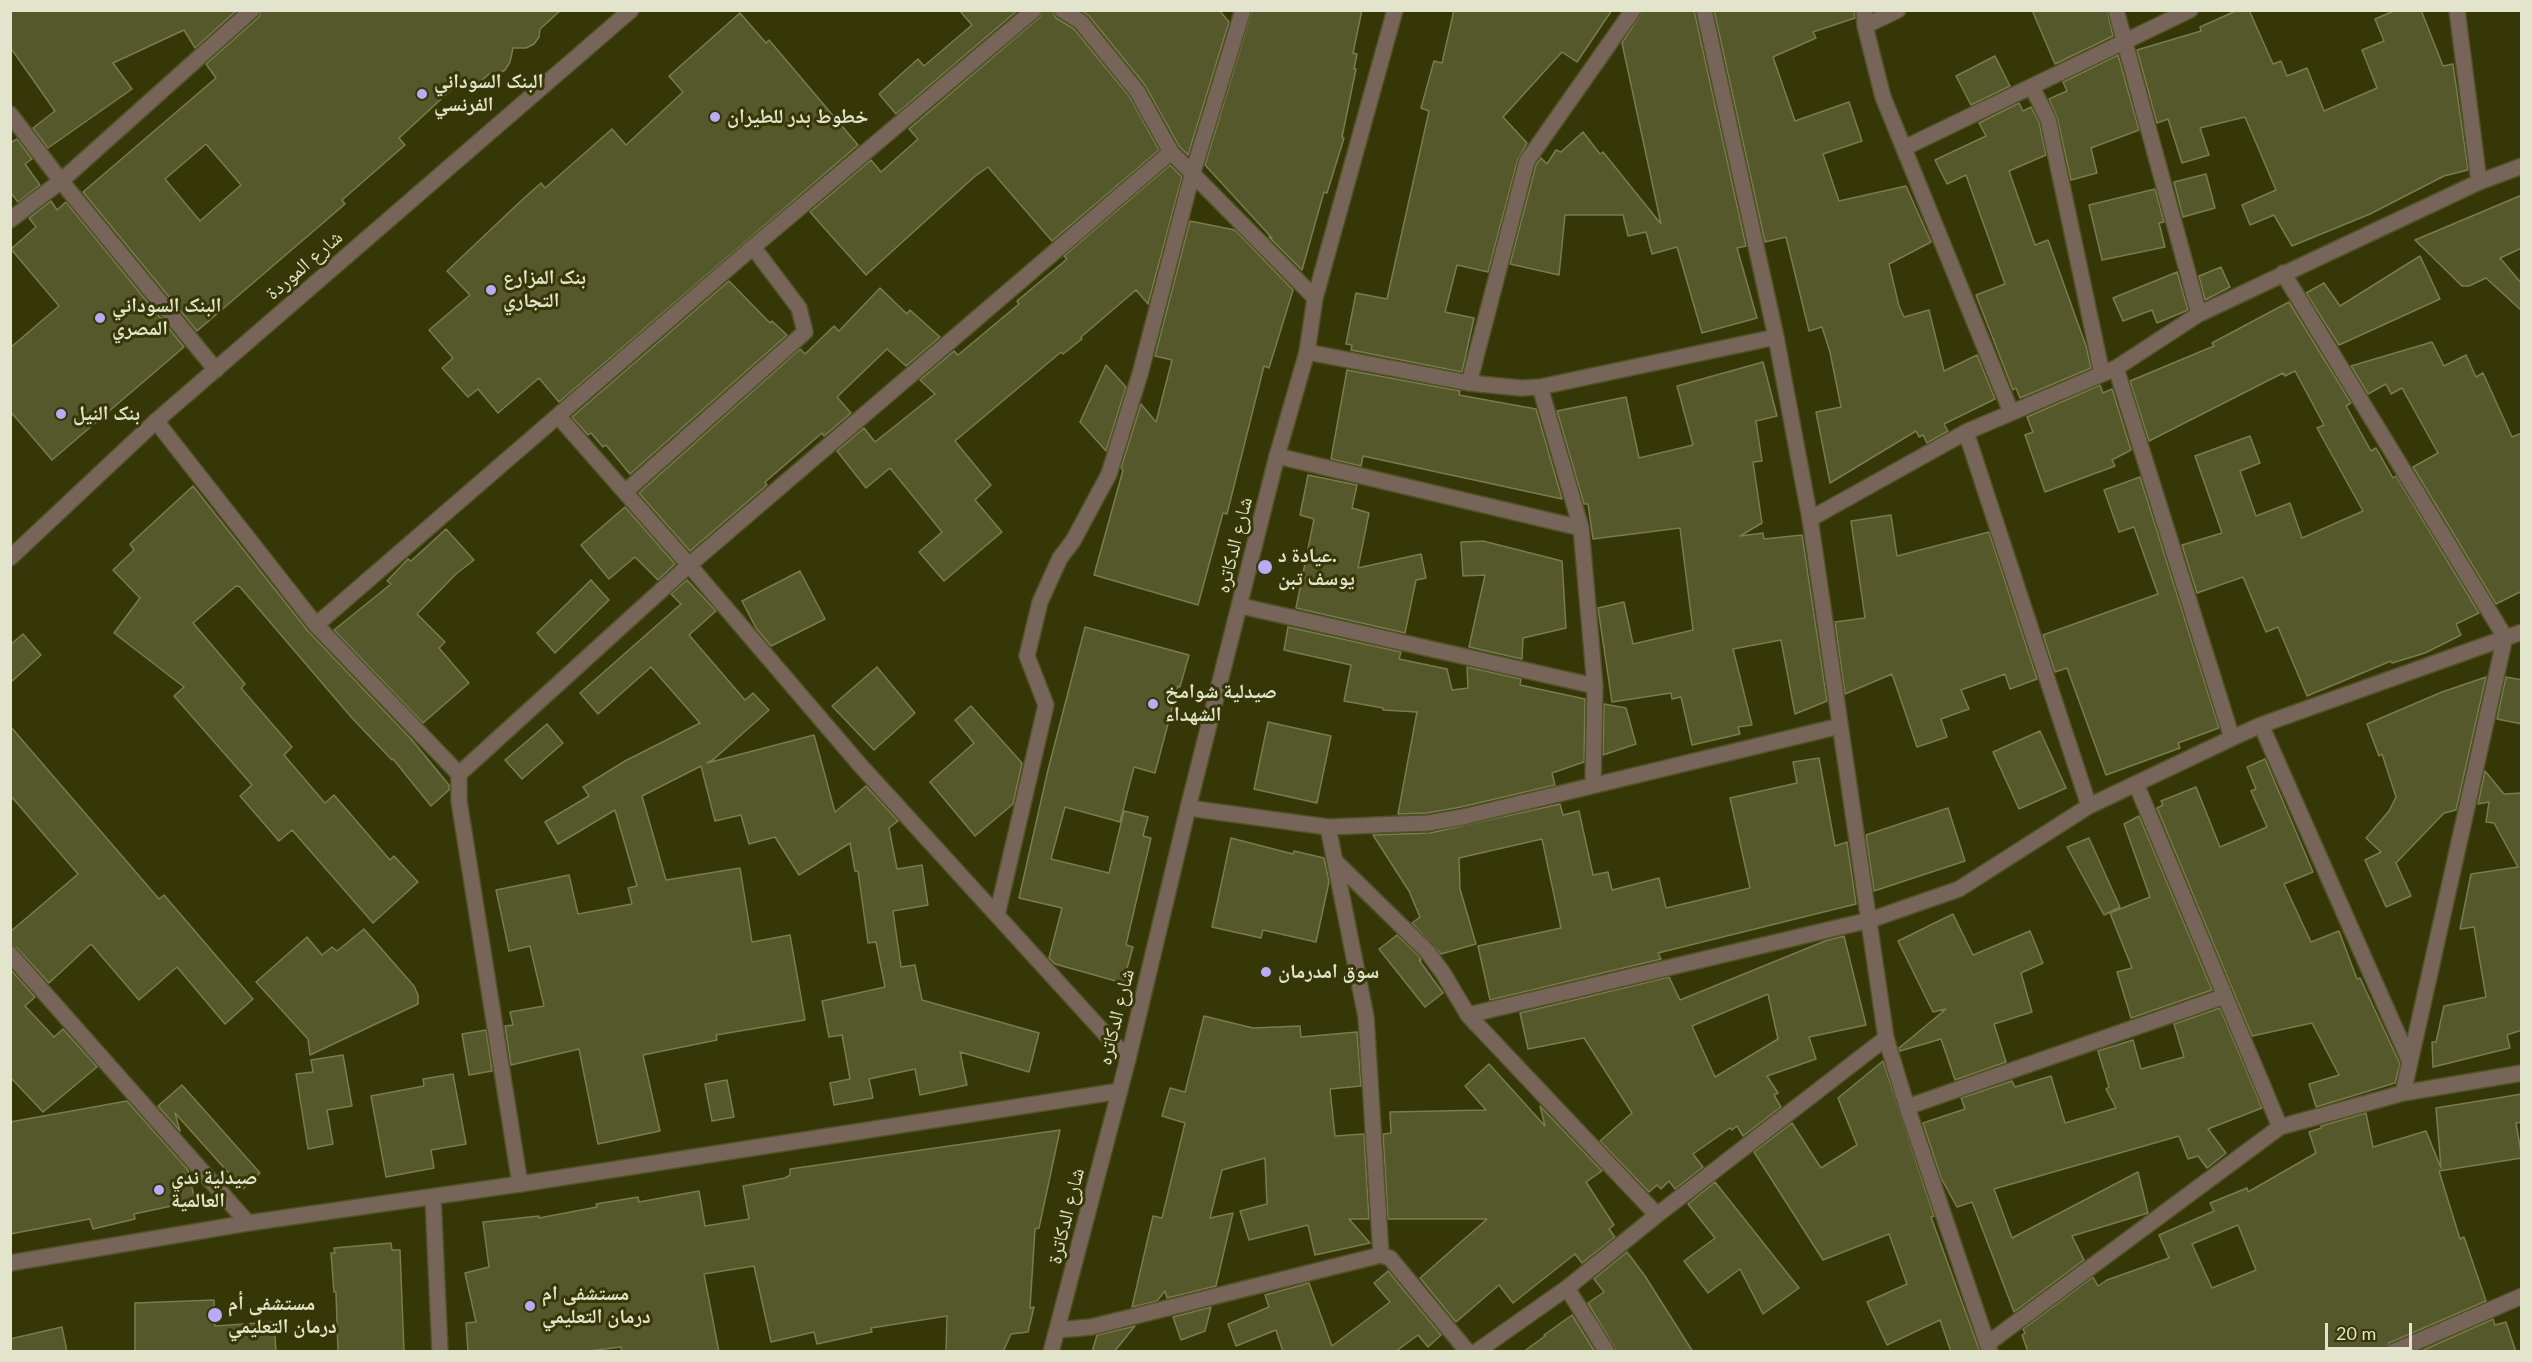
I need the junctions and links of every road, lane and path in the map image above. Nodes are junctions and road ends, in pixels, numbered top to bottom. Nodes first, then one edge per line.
1 (252, 10) edge
2 (631, 10) edge
3 (1034, 10) edge
4 (1062, 10) edge
5 (1243, 10) edge
6 (1395, 10) edge
7 (1633, 10) edge
8 (1704, 10) edge
9 (1864, 10) edge
10 (1898, 10) edge
11 (2116, 10) edge
12 (2190, 10) edge
13 (2457, 10) edge
14 (1865, 26) junction
15 (2124, 41) junction
16 (2032, 87) junction
17 (10, 114) edge
18 (1904, 148) junction
19 (1171, 152) junction
20 (2522, 166) edge
21 (1192, 175) junction
22 (61, 181) junction
23 (2479, 182) junction
24 (10, 220) edge
25 (753, 247) junction
26 (2283, 273) junction
27 (1315, 298) junction
28 (2199, 314) junction
29 (1776, 338) junction
30 (1307, 352) junction
31 (216, 370) junction
32 (2109, 371) junction
33 (1469, 383) junction
34 (1540, 387) junction
35 (2011, 412) junction
36 (559, 417) junction
37 (156, 421) junction
38 (1966, 432) junction
39 (1277, 456) junction
40 (625, 492) junction
41 (1810, 519) junction
42 (1581, 528) junction
43 (10, 558) edge
44 (689, 565) junction
45 (1240, 606) junction
46 (316, 625) junction
47 (2522, 632) edge
48 (2505, 637) junction
49 (1595, 686) junction
50 (2261, 725) junction
51 (1840, 726) junction
52 (2232, 738) junction
53 (459, 774) junction
54 (1593, 784) junction
55 (2136, 784) junction
56 (2089, 806) junction
57 (1188, 808) junction
58 (1328, 827) junction
59 (1337, 863) junction
60 (998, 915) junction
61 (1870, 920) junction
62 (10, 954) edge
63 (2225, 996) junction
64 (1468, 1015) junction
65 (1886, 1038) junction
66 (1128, 1059) junction
67 (2410, 1062) junction
68 (2522, 1073) edge
69 (1120, 1091) junction
70 (2403, 1094) junction
71 (1907, 1107) junction
72 (2280, 1127) junction
73 (520, 1184) junction
74 (433, 1197) junction
75 (1657, 1215) junction
76 (248, 1223) junction
77 (1381, 1255) junction
78 (10, 1263) edge
79 (1567, 1288) junction
80 (2522, 1296) edge
81 (1058, 1330) junction
82 (1989, 1348) edge
83 (440, 1352) edge
84 (1051, 1352) edge
85 (1468, 1352) edge
86 (1476, 1352) edge
87 (1607, 1352) edge
88 (2393, 1352) edge

1 - 22 street
2 - 31 street, شارع الموردة
3 - 25 street
4 - 19 street
5 - 21 street
6 - 27 street, شارع الدكاتره
7 - 33 street
8 - 29 street
9 - 14 street
10 - 14 street
11 - 15 street
12 - 15 street
13 - 23 street
14 - 18 street
15 - 16 street
15 - 28 street
16 - 18 street
16 - 32 street
17 - 22 street
18 - 35 street
19 - 21 street
19 - 44 street
20 - 23 street
21 - 27 street
21 - 60 street
22 - 24 street
22 - 31 street
23 - 26 street
25 - 36 street
25 - 40 street
26 - 28 street
26 - 48 street
27 - 30 street, شارع الدكاتره
28 - 32 street
29 - 34 street
29 - 41 street
30 - 33 street
30 - 39 street, شارع الدكاتره
31 - 37 street, شارع الموردة
32 - 35 street
32 - 52 street
33 - 34 street
34 - 42 street
35 - 38 street
36 - 40 street
36 - 46 street
37 - 43 street, شارع الموردة
37 - 46 street
38 - 41 street
38 - 56 street
39 - 42 street
39 - 45 street, شارع الدكاتره
40 - 44 street
41 - 51 street
42 - 49 street
44 - 53 street
44 - 60 street
45 - 49 street
45 - 57 street, شارع الدكاتره
46 - 53 street
47 - 48 street
48 - 50 street
48 - 67 street
49 - 54 street
50 - 52 street
50 - 67 street
51 - 54 street
51 - 61 street
52 - 55 street
53 - 73 street
54 - 58 street
55 - 56 street
55 - 63 street
56 - 61 street
57 - 58 street
57 - 66 street, شارع الدكاتره
58 - 59 street
59 - 64 street
59 - 77 street
60 - 66 street
61 - 64 street
61 - 65 street
62 - 76 street
63 - 71 street
63 - 72 street
64 - 75 street
65 - 71 street
65 - 75 street
66 - 69 street, شارع الدكاتره
67 - 70 street
68 - 70 street
69 - 73 street
69 - 81 street, شارع الدكاترة
70 - 72 street
71 - 82 street
72 - 82 street
73 - 74 street
74 - 76 street
74 - 83 street
75 - 79 street
76 - 78 street
77 - 81 street
77 - 85 street
79 - 86 street
79 - 87 street
80 - 88 street
81 - 84 street, شارع الدكاترة

